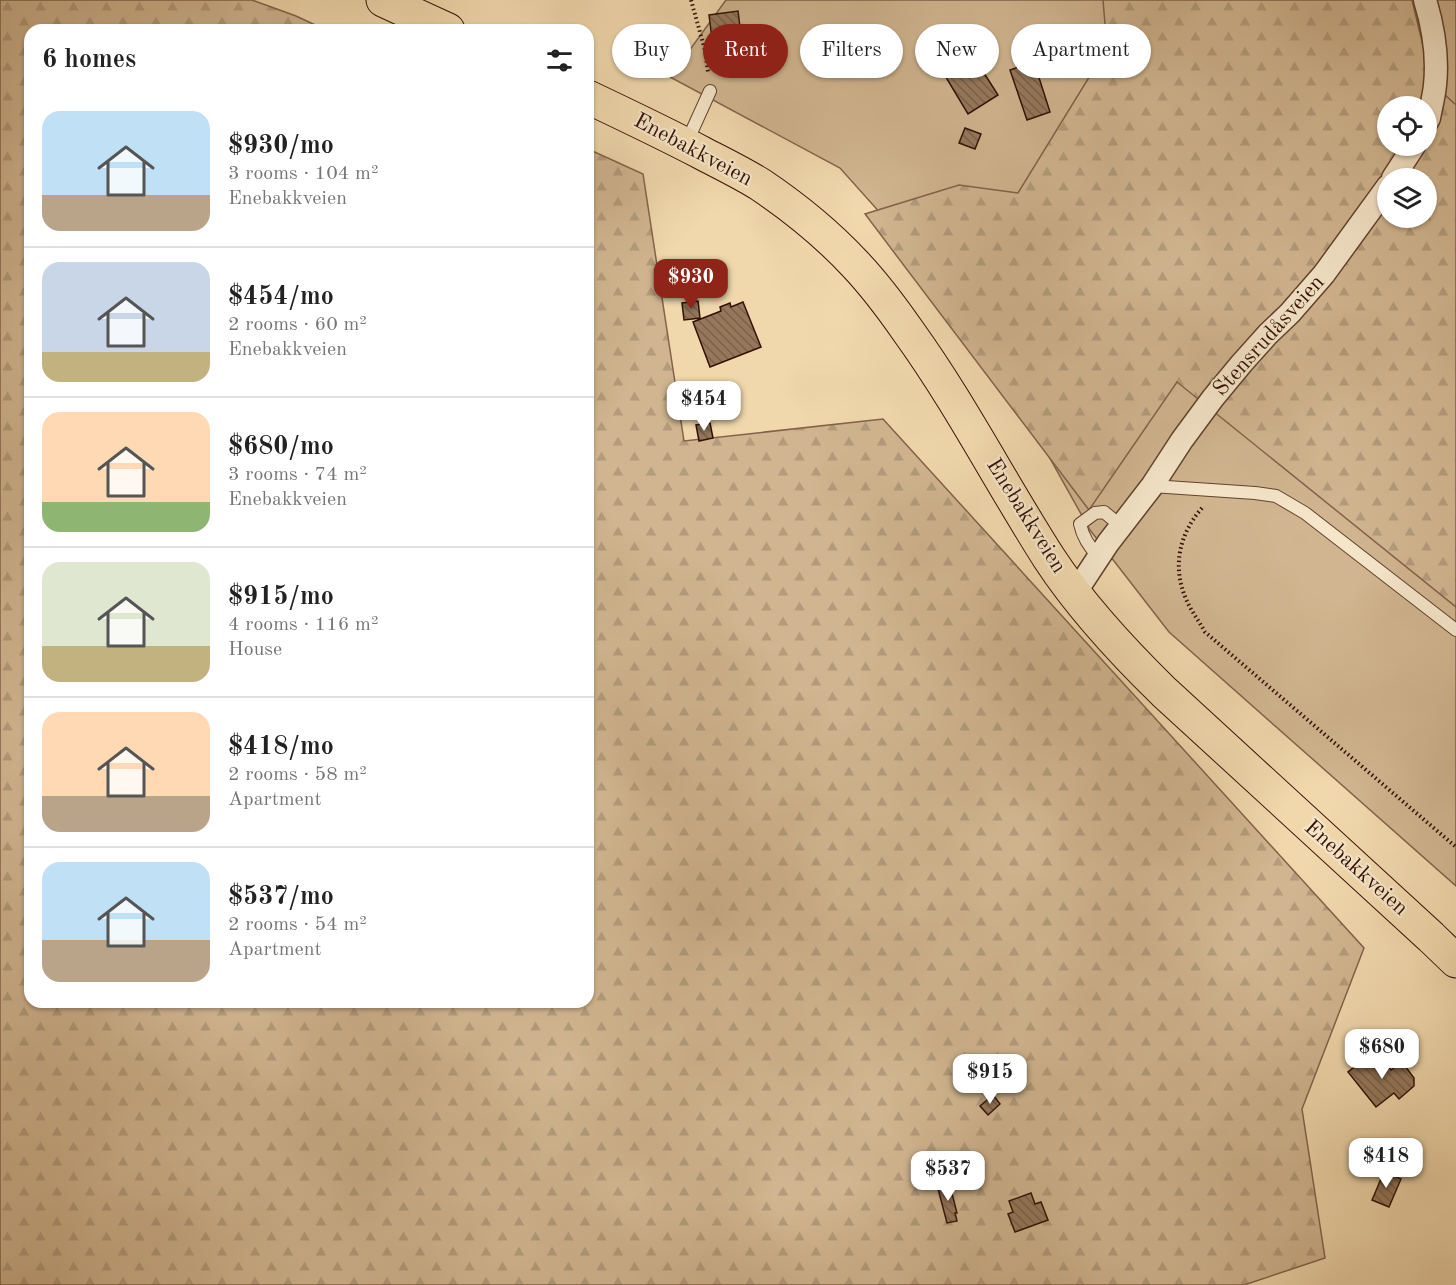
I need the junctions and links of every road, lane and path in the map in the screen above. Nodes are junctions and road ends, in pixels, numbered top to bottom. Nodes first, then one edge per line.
1 (383, 0) edge
2 (691, 0) edge
3 (1425, 0) edge
4 (435, 24) edge
5 (710, 91) joint
6 (1433, 96) edge
7 (594, 99) edge
8 (686, 145) junction
9 (1377, 201) edge
10 (1152, 486) junction
11 (1235, 492) junction
12 (1121, 526) junction
13 (1099, 557) junction
14 (1075, 592) junction
15 (1456, 630) edge
16 (1456, 847) edge
17 (1456, 961) edge

1 - 4 main road
2 - 5 path
3 - 6 street
5 - 8 lane
7 - 8 main road, Enebakkveien
8 - 14 main road, Enebakkveien
9 - 10 street, Stensrudåsveien
10 - 11 lane
10 - 12 street, Stensrudåsveien
11 - 15 lane
11 - 16 path
12 - 13 street, Stensrudåsveien
12 - 13 lane
13 - 14 street, Stensrudåsveien
14 - 17 main road, Enebakkveien

